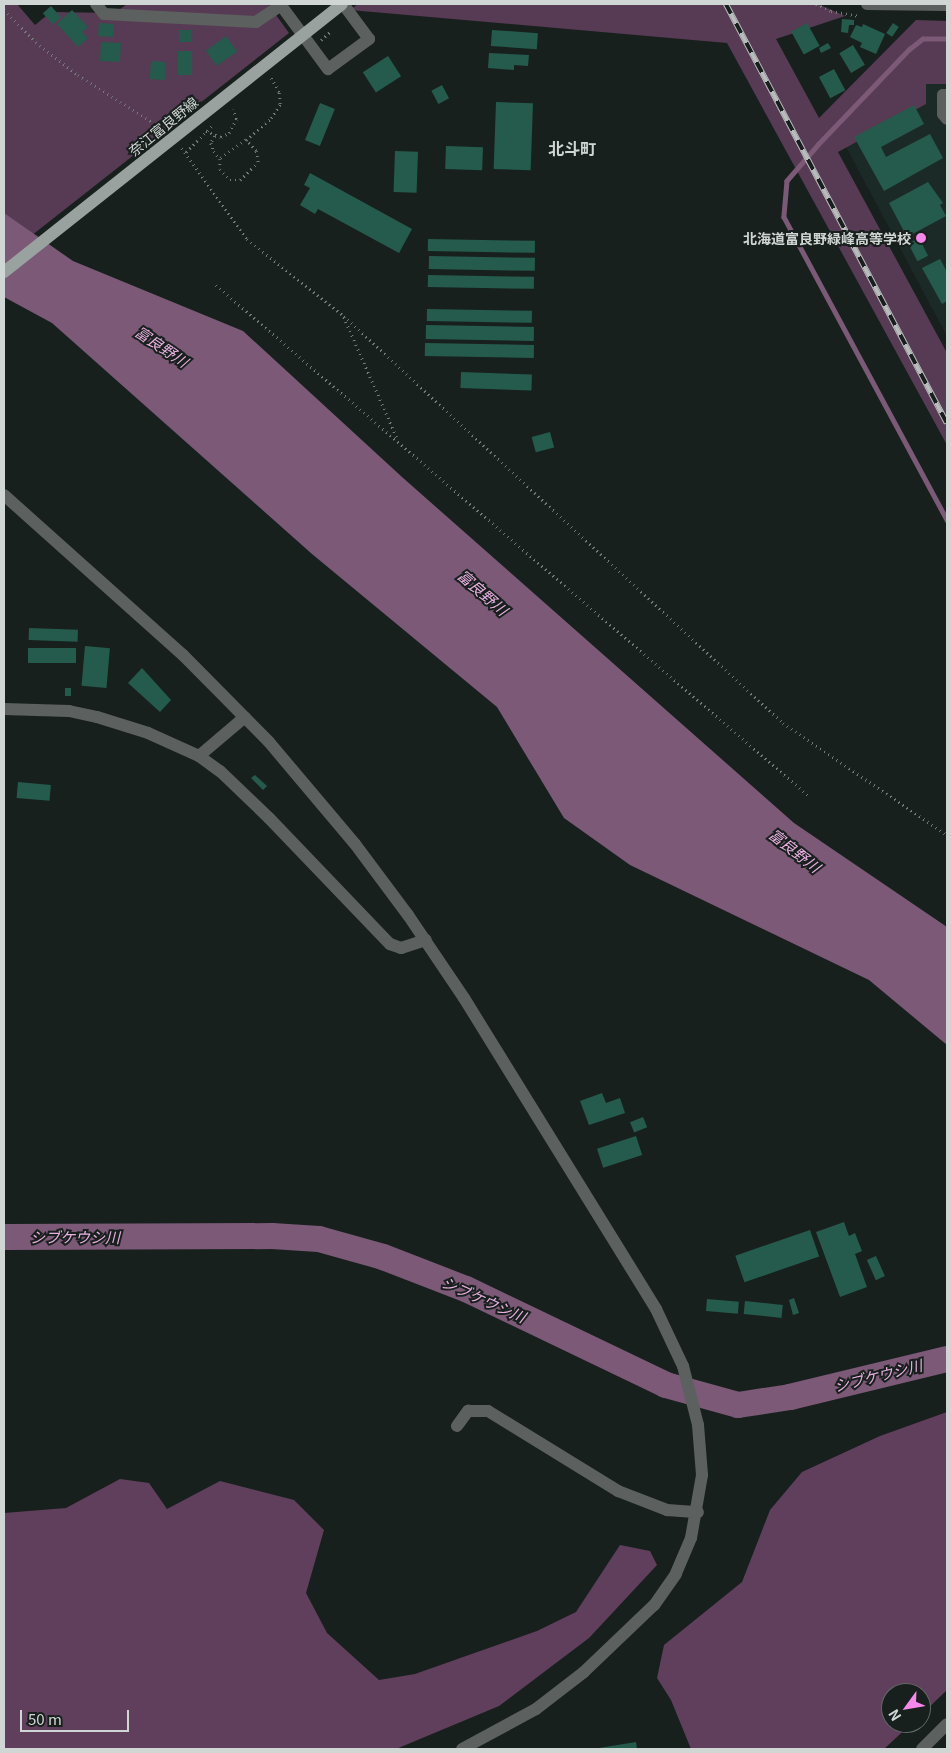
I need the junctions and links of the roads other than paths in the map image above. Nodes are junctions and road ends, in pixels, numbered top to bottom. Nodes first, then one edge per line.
1 (96, 4) edge
2 (281, 4) edge
3 (342, 4) edge
4 (867, 4) edge
5 (947, 5) edge
6 (302, 34) junction
7 (947, 95) edge
8 (947, 119) edge
9 (4, 272) edge
10 (4, 495) edge
11 (4, 709) edge
12 (245, 717) junction
13 (198, 756) junction
14 (426, 940) junction
15 (457, 1426) dead end
16 (698, 1512) junction
17 (947, 1724) edge
18 (462, 1749) edge
19 (922, 1749) edge

1 - 2 street
2 - 6 street
3 - 6 main road, 奈江富良野線
3 - 6 street
4 - 5 street
6 - 9 main road, 奈江富良野線
7 - 8 street
10 - 12 street
11 - 13 street
12 - 13 street
12 - 14 street
13 - 14 street
14 - 16 street
15 - 16 street
16 - 18 street
17 - 19 street

